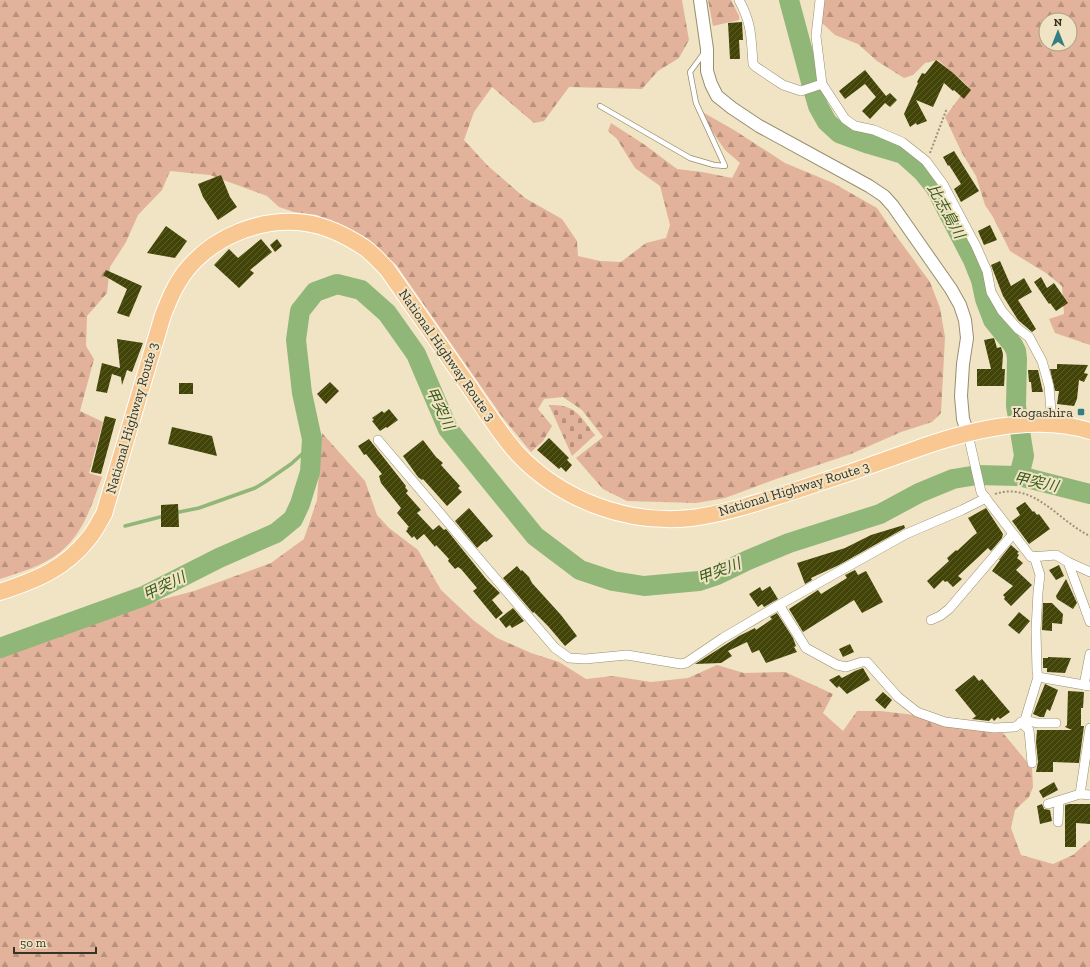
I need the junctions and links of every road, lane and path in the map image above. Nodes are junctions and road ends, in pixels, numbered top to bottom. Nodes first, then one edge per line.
1 (700, 0) edge
2 (739, 0) edge
3 (820, 0) edge
4 (707, 48) junction
5 (822, 84) junction
6 (600, 106) dead end
7 (947, 108) dead end
8 (926, 161) junction
9 (1052, 424) junction
10 (1090, 431) edge
11 (378, 440) dead end
12 (970, 441) junction
13 (984, 495) junction
14 (1013, 534) junction
15 (1090, 536) edge
16 (1034, 556) junction
17 (1068, 562) junction
18 (1090, 572) edge
19 (0, 592) edge
20 (779, 605) junction
21 (931, 620) dead end
22 (1090, 622) edge
23 (1090, 654) edge
24 (1038, 677) junction
25 (1087, 686) edge
26 (1023, 721) junction
27 (1056, 723) dead end
28 (1090, 728) edge
29 (1032, 763) dead end
30 (1080, 794) junction
31 (1090, 795) edge
32 (1059, 800) junction
33 (1048, 804) dead end
34 (1058, 822) dead end

1 - 4 street
2 - 5 street
3 - 5 street
4 - 6 lane
4 - 12 street
5 - 8 street
7 - 8 path
8 - 9 street
9 - 10 highway, National Highway Route 3
9 - 12 highway, National Highway Route 3
11 - 20 street
12 - 13 street
12 - 19 highway, National Highway Route 3
13 - 14 street
13 - 15 path
13 - 20 street
14 - 16 street
14 - 21 street
16 - 17 street
16 - 24 street
17 - 18 street
17 - 22 street
20 - 26 street
23 - 25 street
24 - 25 street
24 - 26 street
26 - 27 street
26 - 29 street
28 - 30 street
30 - 31 street
30 - 32 street
32 - 33 street
32 - 34 street

